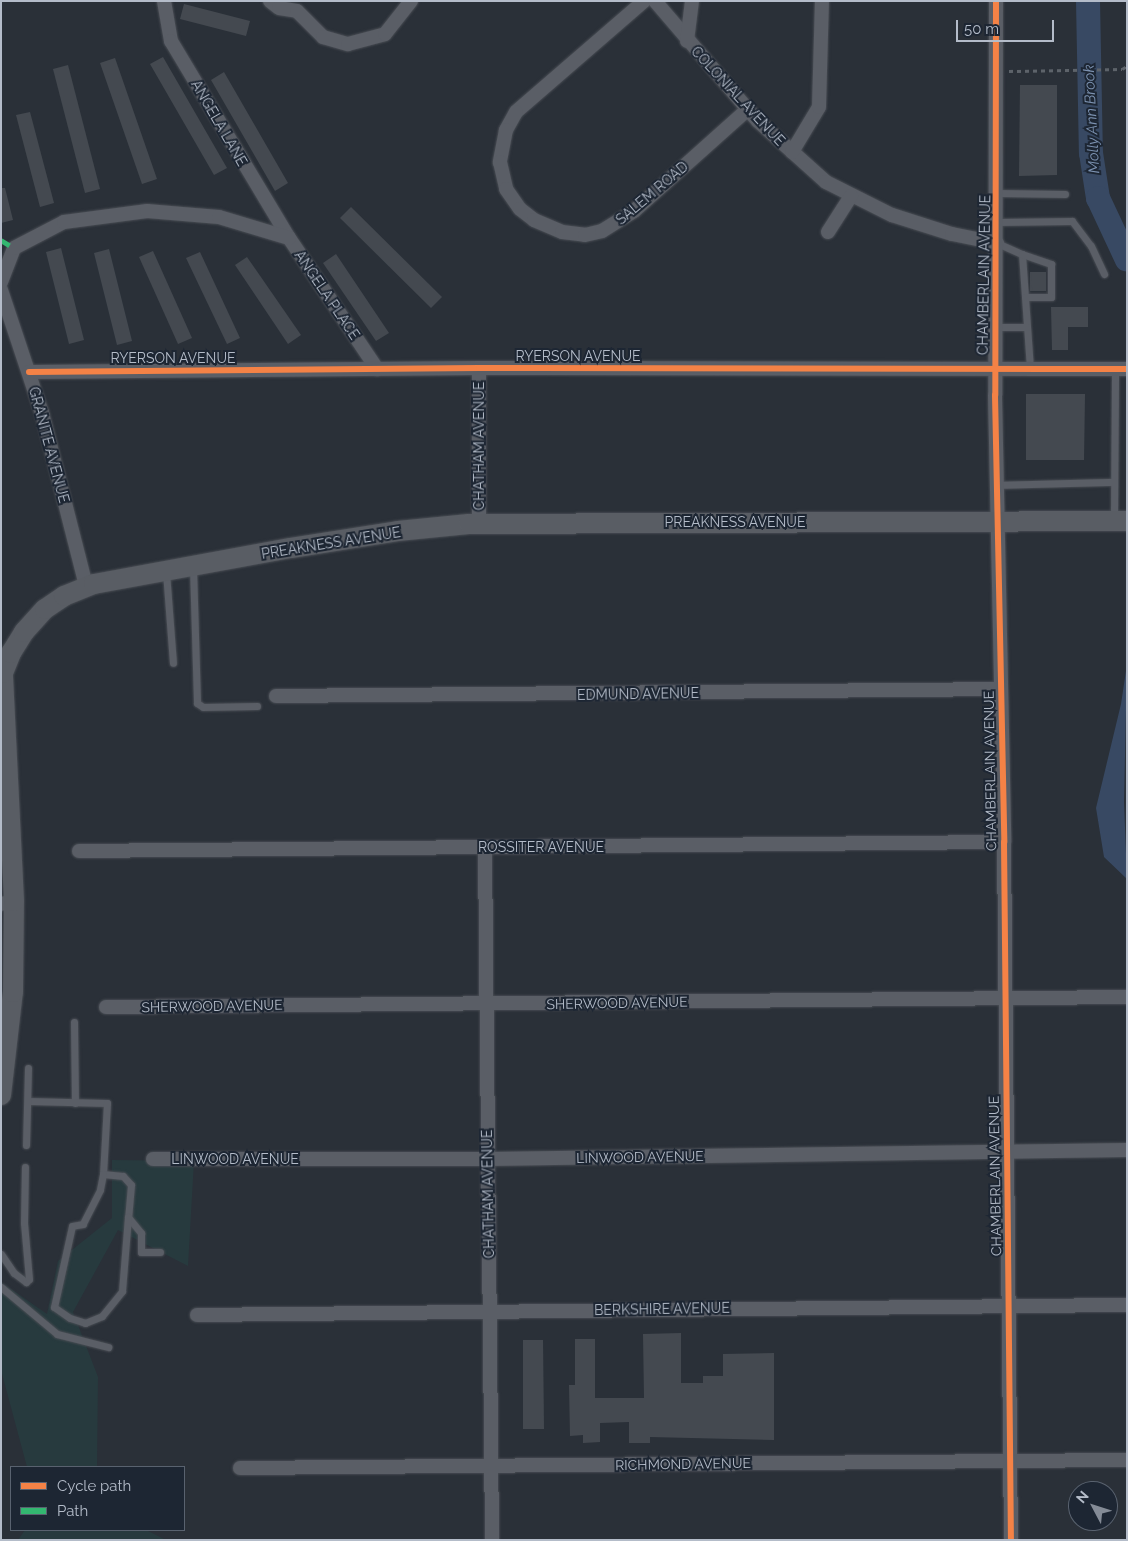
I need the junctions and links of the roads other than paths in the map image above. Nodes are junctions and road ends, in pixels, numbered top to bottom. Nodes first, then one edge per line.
1 (164, 1) edge
2 (270, 1) edge
3 (411, 1) edge
4 (644, 1) edge
5 (654, 1) edge
6 (692, 1) edge
7 (822, 1) edge
8 (996, 1) edge
9 (298, 6) edge
10 (687, 41) junction
11 (748, 109) junction
12 (792, 152) junction
13 (998, 193) junction
14 (1065, 194) dead end
15 (851, 196) junction
16 (997, 222) junction
17 (828, 232) dead end
18 (289, 238) junction
19 (997, 243) junction
20 (1022, 254) junction
21 (1104, 274) dead end
22 (1, 282) edge
23 (1, 290) edge
24 (1025, 297) junction
25 (996, 327) junction
26 (1026, 327) junction
27 (479, 368) junction
28 (377, 369) junction
29 (996, 369) junction
30 (1030, 369) junction
31 (1121, 369) edge
32 (29, 372) junction
33 (1114, 482) junction
34 (997, 485) junction
35 (1120, 520) edge
36 (998, 521) junction
37 (479, 524) junction
38 (194, 567) junction
39 (166, 572) junction
40 (86, 586) junction
41 (173, 663) dead end
42 (1001, 689) junction
43 (276, 696) dead end
44 (2, 698) edge
45 (257, 706) dead end
46 (1004, 842) junction
47 (485, 848) junction
48 (79, 851) dead end
49 (7, 903) edge
50 (1127, 997) edge
51 (1006, 998) junction
52 (486, 1004) junction
53 (106, 1007) dead end
54 (74, 1022) dead end
55 (4, 1054) edge
56 (28, 1068) dead end
57 (1, 1096) edge
58 (29, 1101) junction
59 (75, 1103) junction
60 (26, 1145) dead end
61 (1127, 1150) edge
62 (1007, 1152) junction
63 (153, 1159) dead end
64 (488, 1159) junction
65 (25, 1167) dead end
66 (103, 1174) junction
67 (128, 1217) junction
68 (160, 1252) dead end
69 (1, 1254) edge
70 (1, 1287) edge
71 (1127, 1306) edge
72 (1009, 1307) junction
73 (489, 1312) junction
74 (197, 1316) dead end
75 (108, 1347) dead end
76 (1127, 1460) edge
77 (1010, 1461) junction
78 (491, 1466) junction
79 (240, 1468) dead end
80 (492, 1540) edge
81 (1011, 1540) edge

1 - 18 street, ANGELA LANE
2 - 9 street
3 - 9 street
4 - 11 street, SALEM ROAD
5 - 10 street, COLONIAL AVENUE
6 - 10 street
7 - 12 street
8 - 13 street, CHAMBERLAIN AVENUE
10 - 11 street, COLONIAL AVENUE
11 - 12 street, COLONIAL AVENUE
12 - 15 street, COLONIAL AVENUE
13 - 14 lane
13 - 16 street, CHAMBERLAIN AVENUE
15 - 17 street
15 - 19 street, COLONIAL AVENUE
16 - 19 street, CHAMBERLAIN AVENUE
16 - 21 lane
18 - 22 street, ANGELA PLACE
18 - 28 street, ANGELA PLACE
19 - 20 lane
19 - 25 street, CHAMBERLAIN AVENUE
20 - 24 lane
20 - 24 lane
23 - 32 street, GRANITE AVENUE
24 - 26 lane
25 - 26 lane
25 - 29 street, CHAMBERLAIN AVENUE
26 - 30 lane
27 - 28 street, RYERSON AVENUE
27 - 29 street, RYERSON AVENUE
27 - 37 street, CHATHAM AVENUE
28 - 32 street, RYERSON AVENUE
29 - 30 street, RYERSON AVENUE
29 - 34 street, CHAMBERLAIN AVENUE
30 - 31 street, RYERSON AVENUE
31 - 33 lane
32 - 40 street, GRANITE AVENUE
33 - 34 lane
33 - 35 lane
34 - 36 street, CHAMBERLAIN AVENUE
35 - 36 main road, PREAKNESS AVENUE
36 - 37 main road, PREAKNESS AVENUE
36 - 42 street, CHAMBERLAIN AVENUE
37 - 38 main road, PREAKNESS AVENUE
38 - 39 main road, PREAKNESS AVENUE
38 - 45 lane
39 - 40 main road, PREAKNESS AVENUE
39 - 41 lane
40 - 44 main road, PREAKNESS AVENUE
42 - 43 street, EDMUND AVENUE
42 - 46 street, CHAMBERLAIN AVENUE
44 - 49 main road, PREAKNESS AVENUE
46 - 47 street, ROSSITER AVENUE
46 - 51 street, CHAMBERLAIN AVENUE
47 - 48 street, ROSSITER AVENUE
47 - 52 street, CHATHAM AVENUE
49 - 55 main road, PREAKNESS AVENUE
50 - 51 street, SHERWOOD AVENUE
51 - 52 street, SHERWOOD AVENUE
51 - 62 street, CHAMBERLAIN AVENUE
52 - 53 street, SHERWOOD AVENUE
52 - 64 street, CHATHAM AVENUE
54 - 59 lane
55 - 57 main road, PREAKNESS AVENUE
56 - 58 lane
58 - 59 lane
58 - 60 lane
59 - 66 lane
61 - 62 street, LINWOOD AVENUE
62 - 64 street, LINWOOD AVENUE
62 - 72 street, CHAMBERLAIN AVENUE
63 - 64 street, LINWOOD AVENUE
64 - 73 street, CHATHAM AVENUE
65 - 69 lane
66 - 67 lane
66 - 67 lane
67 - 68 lane
70 - 75 lane
71 - 72 street, BERKSHIRE AVENUE
72 - 73 street, BERKSHIRE AVENUE
72 - 77 street, CHAMBERLAIN AVENUE
73 - 74 street, BERKSHIRE AVENUE
73 - 78 street, CHATHAM AVENUE
76 - 77 street, RICHMOND AVENUE
77 - 78 street, RICHMOND AVENUE
77 - 81 street, CHAMBERLAIN AVENUE
78 - 79 street, RICHMOND AVENUE
78 - 80 street, CHATHAM AVENUE

